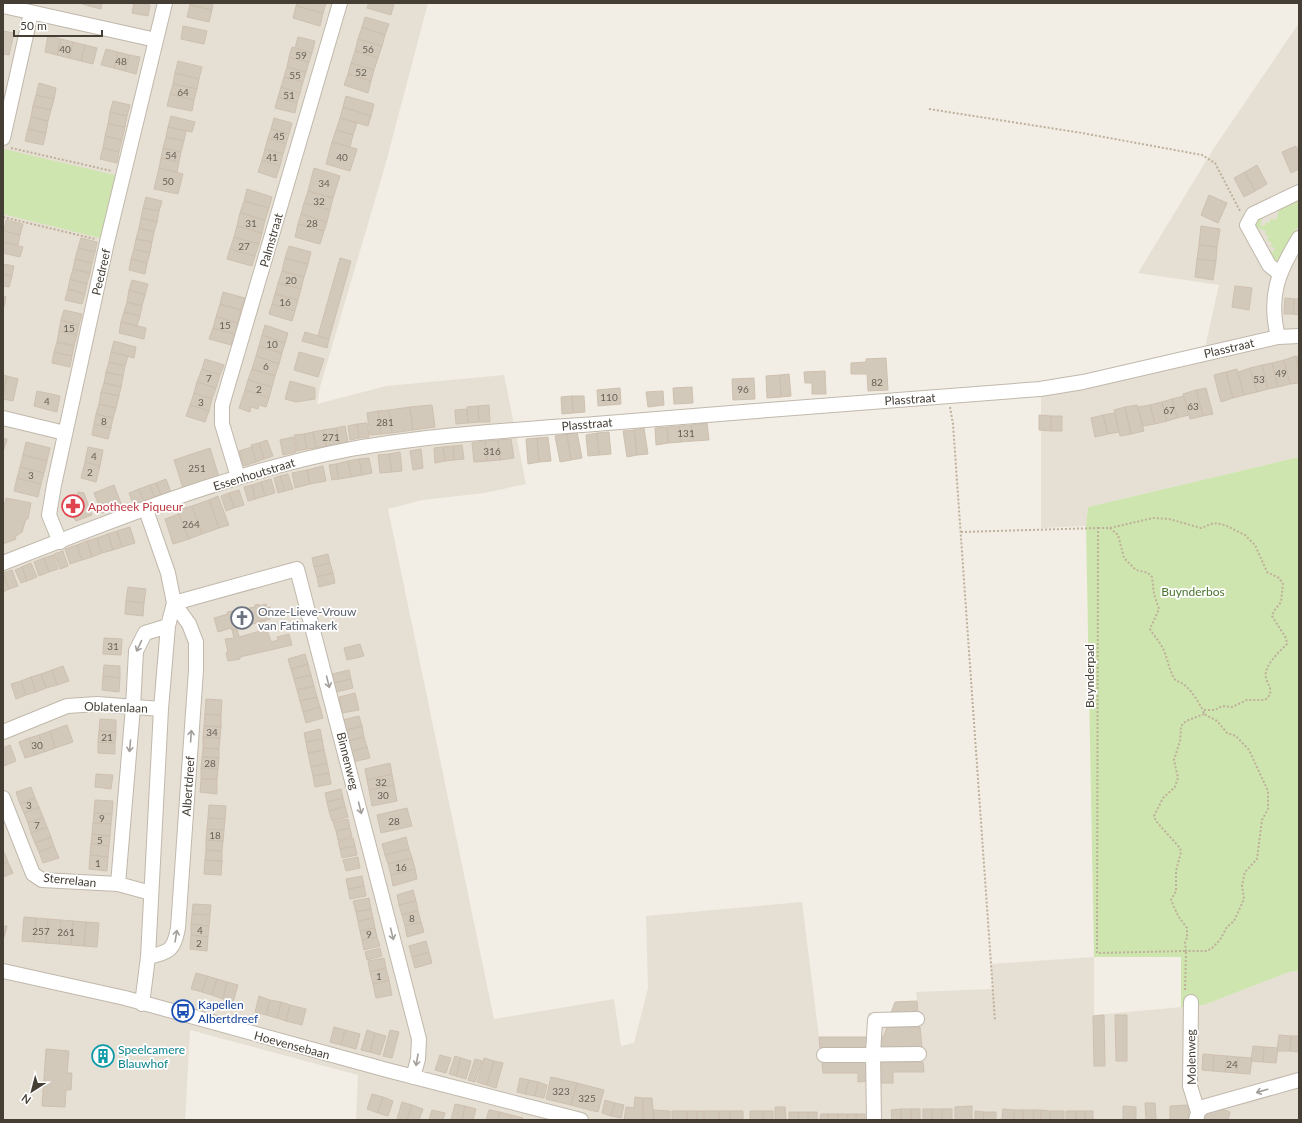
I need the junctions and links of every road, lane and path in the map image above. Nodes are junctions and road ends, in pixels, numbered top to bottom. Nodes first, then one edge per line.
1 (165, 3) edge
2 (340, 3) edge
3 (3, 6) edge
4 (31, 13) junction
5 (156, 40) junction
6 (929, 109) dead end
7 (7, 143) edge
8 (123, 174) junction
9 (1299, 192) edge
10 (3, 217) edge
11 (1247, 225) junction
12 (1299, 238) edge
13 (107, 242) junction
14 (1279, 273) junction
15 (1299, 336) edge
16 (1278, 337) junction
17 (948, 396) junction
18 (3, 418) edge
19 (516, 430) joint
20 (65, 434) junction
21 (238, 477) junction
22 (146, 510) junction
23 (1098, 528) junction
24 (1110, 528) junction
25 (961, 532) junction
26 (60, 542) junction
27 (3, 563) edge
28 (174, 603) junction
29 (168, 626) junction
30 (133, 707) junction
31 (161, 709) junction
32 (1203, 710) junction
33 (1204, 714) junction
34 (3, 732) edge
35 (3, 798) edge
36 (118, 884) junction
37 (151, 894) junction
38 (1186, 951) junction
39 (148, 957) junction
40 (3, 971) edge
41 (1191, 1002) joint
42 (142, 1004) junction
43 (917, 1019) dead end
44 (995, 1021) dead end
45 (873, 1054) junction
46 (919, 1054) dead end
47 (824, 1055) dead end
48 (413, 1077) junction
49 (1299, 1080) edge
50 (1197, 1116) edge
51 (581, 1120) edge
52 (874, 1120) edge

1 - 5 street, Peedreef
2 - 21 street, Palmstraat
3 - 4 street
4 - 5 street
4 - 7 street
5 - 8 street, Peedreef
6 - 11 path
7 - 8 path
8 - 13 street, Peedreef
9 - 11 street
10 - 13 path
11 - 14 street
12 - 14 street
13 - 20 street, Peedreef
14 - 16 street
15 - 16 street, Plasstraat
16 - 17 street, Plasstraat
17 - 19 street, Plasstraat
17 - 25 path
18 - 20 street
19 - 21 street, Essenhoutstraat
20 - 26 street, Peedreef
21 - 22 street, Essenhoutstraat
22 - 26 street, Essenhoutstraat
22 - 28 street, Albertdreef
23 - 24 path
23 - 25 path
23 - 38 path, Buynderpad
24 - 32 path
24 - 32 path
25 - 44 path
26 - 27 street, Essenhoutstraat
28 - 29 street, Albertdreef
39 -> 28 street, Albertdreef
28 -> 48 street, Binnenweg
29 -> 30 street
29 - 31 street, Albertdreef
30 - 31 street, Oblatenlaan
30 - 34 street, Oblatenlaan
30 -> 36 street
31 - 37 street, Albertdreef
32 - 33 path
33 - 38 path
33 - 38 path
35 - 36 street, Sterrelaan
36 - 37 street
37 - 39 street, Albertdreef
38 - 41 path
39 - 42 street, Albertdreef
40 - 42 street, Hoevensebaan
41 - 50 street, Molenweg
42 - 48 street, Hoevensebaan
43 - 45 street
45 - 46 street
45 - 47 street
45 - 52 street
48 - 51 street, Hoevensebaan
49 -> 50 street, Molenweg

